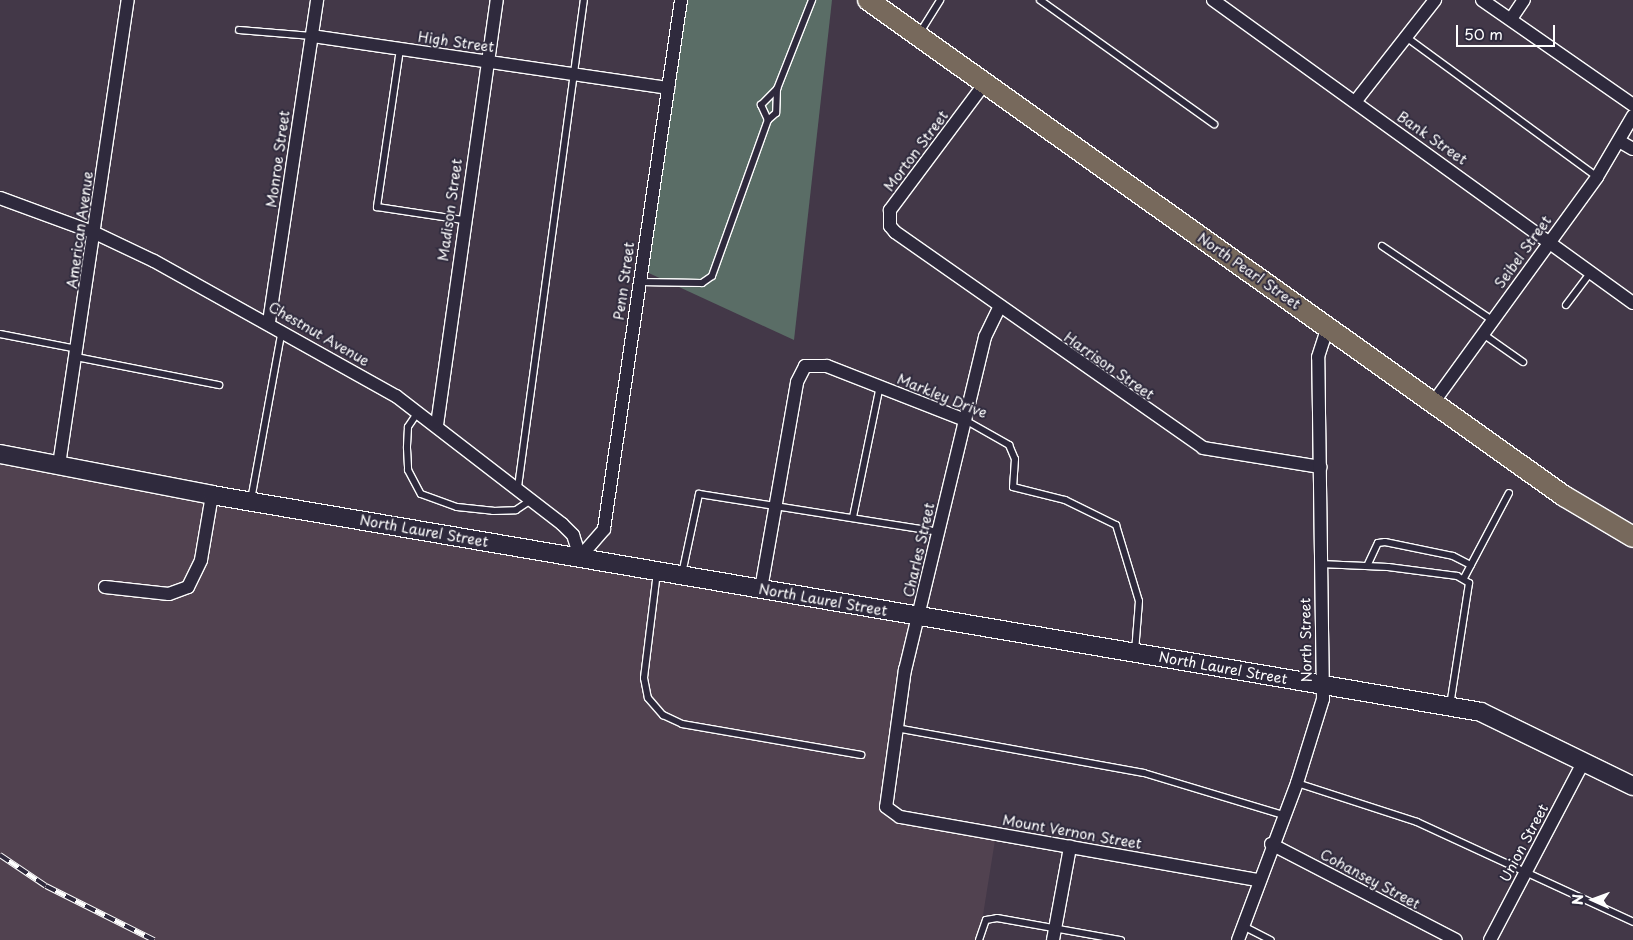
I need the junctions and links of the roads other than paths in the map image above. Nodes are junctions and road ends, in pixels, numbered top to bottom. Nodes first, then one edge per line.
1 (128, 0) edge
2 (317, 0) edge
3 (497, 0) edge
4 (584, 0) edge
5 (681, 0) edge
6 (812, 0) edge
7 (868, 0) edge
8 (940, 0) edge
9 (1040, 0) edge
10 (1213, 0) edge
11 (1435, 0) edge
12 (1482, 0) edge
13 (1524, 0) edge
14 (1511, 19) junction
15 (239, 30) dead end
16 (918, 35) junction
17 (312, 36) junction
18 (1406, 38) junction
19 (400, 49) junction
20 (488, 62) junction
21 (573, 75) junction
22 (985, 83) junction
23 (668, 88) junction
24 (777, 89) junction
25 (1355, 102) junction
26 (1633, 106) edge
27 (1633, 116) edge
28 (768, 120) junction
29 (1214, 124) dead end
30 (1619, 141) junction
31 (1633, 149) edge
32 (1597, 177) junction
33 (0, 198) edge
34 (463, 220) junction
35 (95, 233) junction
36 (902, 237) joint
37 (1549, 241) junction
38 (1382, 246) dead end
39 (1591, 272) junction
40 (638, 282) junction
41 (1633, 303) edge
42 (1566, 305) dead end
43 (1000, 306) junction
44 (1492, 320) junction
45 (269, 322) junction
46 (1328, 327) junction
47 (282, 330) junction
48 (0, 334) edge
49 (1482, 334) junction
50 (76, 353) junction
51 (1523, 362) dead end
52 (219, 385) dead end
53 (880, 386) junction
54 (1433, 402) junction
55 (418, 412) junction
56 (965, 420) junction
57 (437, 425) junction
58 (0, 454) edge
59 (59, 465) junction
60 (1320, 467) junction
61 (518, 487) junction
62 (1509, 493) dead end
63 (212, 494) junction
64 (532, 499) junction
65 (251, 501) junction
66 (776, 504) junction
67 (853, 517) junction
68 (938, 532) junction
69 (1633, 538) edge
70 (580, 557) junction
71 (1320, 564) junction
72 (1368, 564) junction
73 (1471, 565) junction
74 (658, 571) junction
75 (681, 575) junction
76 (1464, 578) junction
77 (105, 587) dead end
78 (761, 589) junction
79 (918, 617) junction
80 (1135, 653) junction
81 (1322, 685) junction
82 (1450, 706) junction
83 (895, 728) junction
84 (861, 755) dead end
85 (1584, 760) junction
86 (1297, 783) junction
87 (1633, 786) edge
88 (885, 804) joint
89 (1284, 815) junction
90 (1271, 844) junction
91 (1070, 847) junction
92 (1525, 873) junction
93 (1258, 880) junction
94 (1633, 922) edge
95 (1243, 926) junction
96 (1054, 934) edge
97 (1435, 935) edge
98 (978, 940) edge
99 (1121, 940) edge
100 (1238, 940) edge
101 (1271, 940) edge
102 (1456, 940) edge
103 (1490, 940) edge

1 - 35 street, American Avenue
2 - 17 street, Monroe Street
3 - 20 street, Madison Street
4 - 21 lane
5 - 23 street, Penn Street
6 - 24 lane
7 - 16 main road, North Pearl Street
8 - 16 lane
9 - 29 lane
10 - 25 street, Bank Street
11 - 18 street
12 - 14 street
13 - 14 street
14 - 26 street
15 - 17 lane, High Street
16 - 22 main road, North Pearl Street
17 - 19 street, High Street
17 - 45 street, Monroe Street
18 - 25 street
18 - 32 lane
19 - 20 street, High Street
19 - 34 lane
20 - 21 street, High Street
20 - 34 street, Madison Street
21 - 23 street, High Street
21 - 61 lane
22 - 36 street, Morton Street
22 - 46 main road, North Pearl Street
23 - 40 street, Penn Street
24 - 28 lane
24 - 28 lane
25 - 37 street, Bank Street
27 - 30 street, Seibel Street
28 - 40 lane
30 - 31 street
30 - 32 street, Seibel Street
32 - 37 street, Seibel Street
33 - 35 street, Chestnut Avenue
34 - 57 street, Madison Street
35 - 45 street, Chestnut Avenue
35 - 50 street, American Avenue
36 - 43 street, Harrison Street
37 - 39 street, Bank Street
37 - 44 street, Seibel Street
38 - 44 lane
39 - 41 street, Bank Street
39 - 42 lane
40 - 70 street, Penn Street
43 - 56 street, Charles Street
43 - 60 street, Harrison Street
44 - 49 street, Seibel Street
45 - 47 street, Chestnut Avenue
46 - 54 main road, North Pearl Street
46 - 60 street, North Street
47 - 55 street, Chestnut Avenue
47 - 65 lane
48 - 50 lane
49 - 51 lane
49 - 54 street, Seibel Street
50 - 52 lane
50 - 59 street, American Avenue
53 - 56 street, Markley Drive
53 - 66 street, Markley Drive
53 - 67 lane
54 - 69 main road, North Pearl Street
55 - 57 street, Chestnut Avenue
55 - 64 lane
56 - 68 street, Charles Street
56 - 80 lane, Markley Drive
57 - 61 street, Chestnut Avenue
58 - 59 street, North Laurel Street
59 - 63 street, North Laurel Street
60 - 71 street, North Street
61 - 64 street, Chestnut Avenue
62 - 73 lane
63 - 65 street, North Laurel Street
63 - 77 street
64 - 70 street, Chestnut Avenue
65 - 70 street, North Laurel Street
66 - 67 lane
66 - 75 lane
66 - 78 street, Markley Drive
67 - 68 lane
68 - 79 street, Charles Street
70 - 74 street, North Laurel Street
71 - 72 lane
71 - 81 street, North Street
72 - 73 lane
72 - 76 lane
73 - 76 lane
74 - 75 street, North Laurel Street
74 - 84 lane
75 - 78 street, North Laurel Street
76 - 82 lane
78 - 79 street, North Laurel Street
79 - 80 street, North Laurel Street
79 - 83 street, Charles Street
80 - 81 street, North Laurel Street
81 - 82 street, North Laurel Street
81 - 86 street, North Street
82 - 85 street, North Laurel Street
83 - 88 street, Charles Street
83 - 89 lane
85 - 87 street, North Laurel Street
85 - 92 street, Union Street
86 - 89 street, North Street
86 - 92 lane
88 - 91 street, Mount Vernon Street
89 - 90 street, North Street
90 - 93 street, North Street
90 - 97 street, Cohansey Street
91 - 93 street, Mount Vernon Street
91 - 96 street
92 - 94 lane
92 - 103 street, Union Street
93 - 95 street, North Street
95 - 100 street, North Street
95 - 101 lane
96 - 98 lane
96 - 99 lane
97 - 102 street, Cohansey Street

